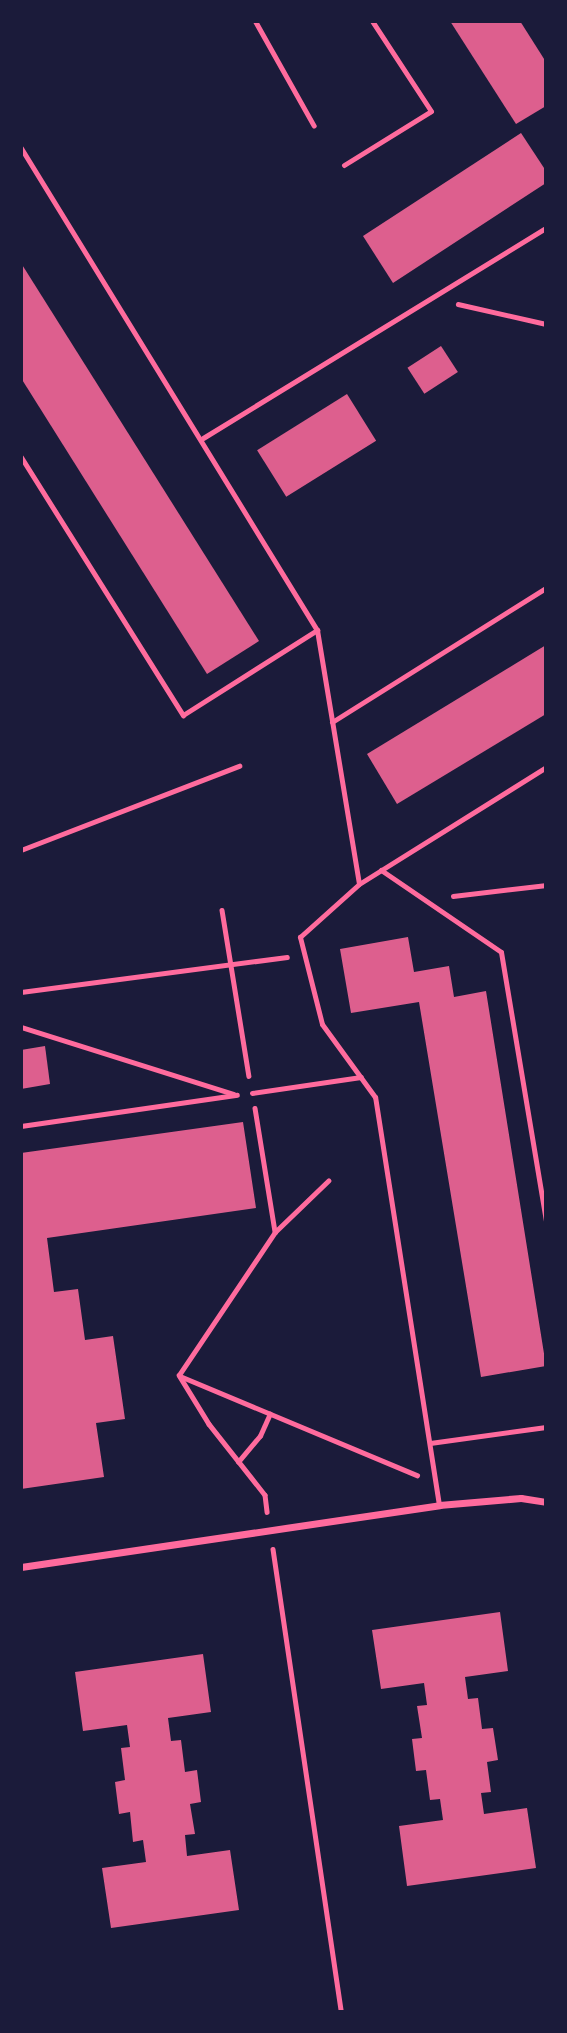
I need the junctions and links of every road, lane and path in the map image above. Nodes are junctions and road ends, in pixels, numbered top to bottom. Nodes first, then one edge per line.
1 (255, 21) edge
2 (372, 21) edge
3 (314, 126) dead end
4 (21, 148) edge
5 (344, 165) dead end
6 (546, 228) edge
7 (431, 298) junction
8 (546, 324) edge
9 (203, 438) junction
10 (21, 457) edge
11 (546, 588) edge
12 (317, 630) junction
13 (332, 722) junction
14 (239, 766) dead end
15 (546, 767) edge
16 (21, 850) edge
17 (382, 870) junction
18 (359, 884) junction
19 (546, 885) edge
20 (425, 899) junction
21 (222, 910) dead end
22 (304, 955) junction
23 (231, 964) junction
24 (21, 992) edge
25 (21, 1027) edge
26 (360, 1077) junction
27 (252, 1093) junction
28 (238, 1095) junction
29 (21, 1126) edge
30 (328, 1181) dead end
31 (546, 1221) edge
32 (275, 1232) junction
33 (179, 1375) junction
34 (270, 1413) junction
35 (546, 1427) edge
36 (430, 1443) junction
37 (238, 1462) junction
38 (436, 1483) junction
39 (546, 1502) edge
40 (439, 1504) junction
41 (270, 1530) junction
42 (21, 1567) edge
43 (341, 2012) edge

1 - 3 lane
2 - 5 lane
4 - 9 lane
6 - 7 lane
7 - 8 path
7 - 9 lane
9 - 12 lane
10 - 12 lane
11 - 13 lane
12 - 13 lane
13 - 18 lane
14 - 16 path
15 - 17 lane
17 - 18 lane
17 - 20 lane
18 - 22 lane
19 - 20 path
20 - 31 lane
21 - 23 path
22 - 23 path
22 - 26 lane
23 - 24 path
23 - 27 path
25 - 28 path
26 - 27 lane
26 - 36 lane
27 - 28 path
27 - 32 path
28 - 29 path
30 - 32 path
32 - 33 path
33 - 34 path
33 - 37 path
34 - 37 path
34 - 38 path
35 - 36 lane
36 - 38 lane
37 - 41 path
38 - 40 lane
39 - 40 street
40 - 41 street
41 - 42 street
41 - 43 path

